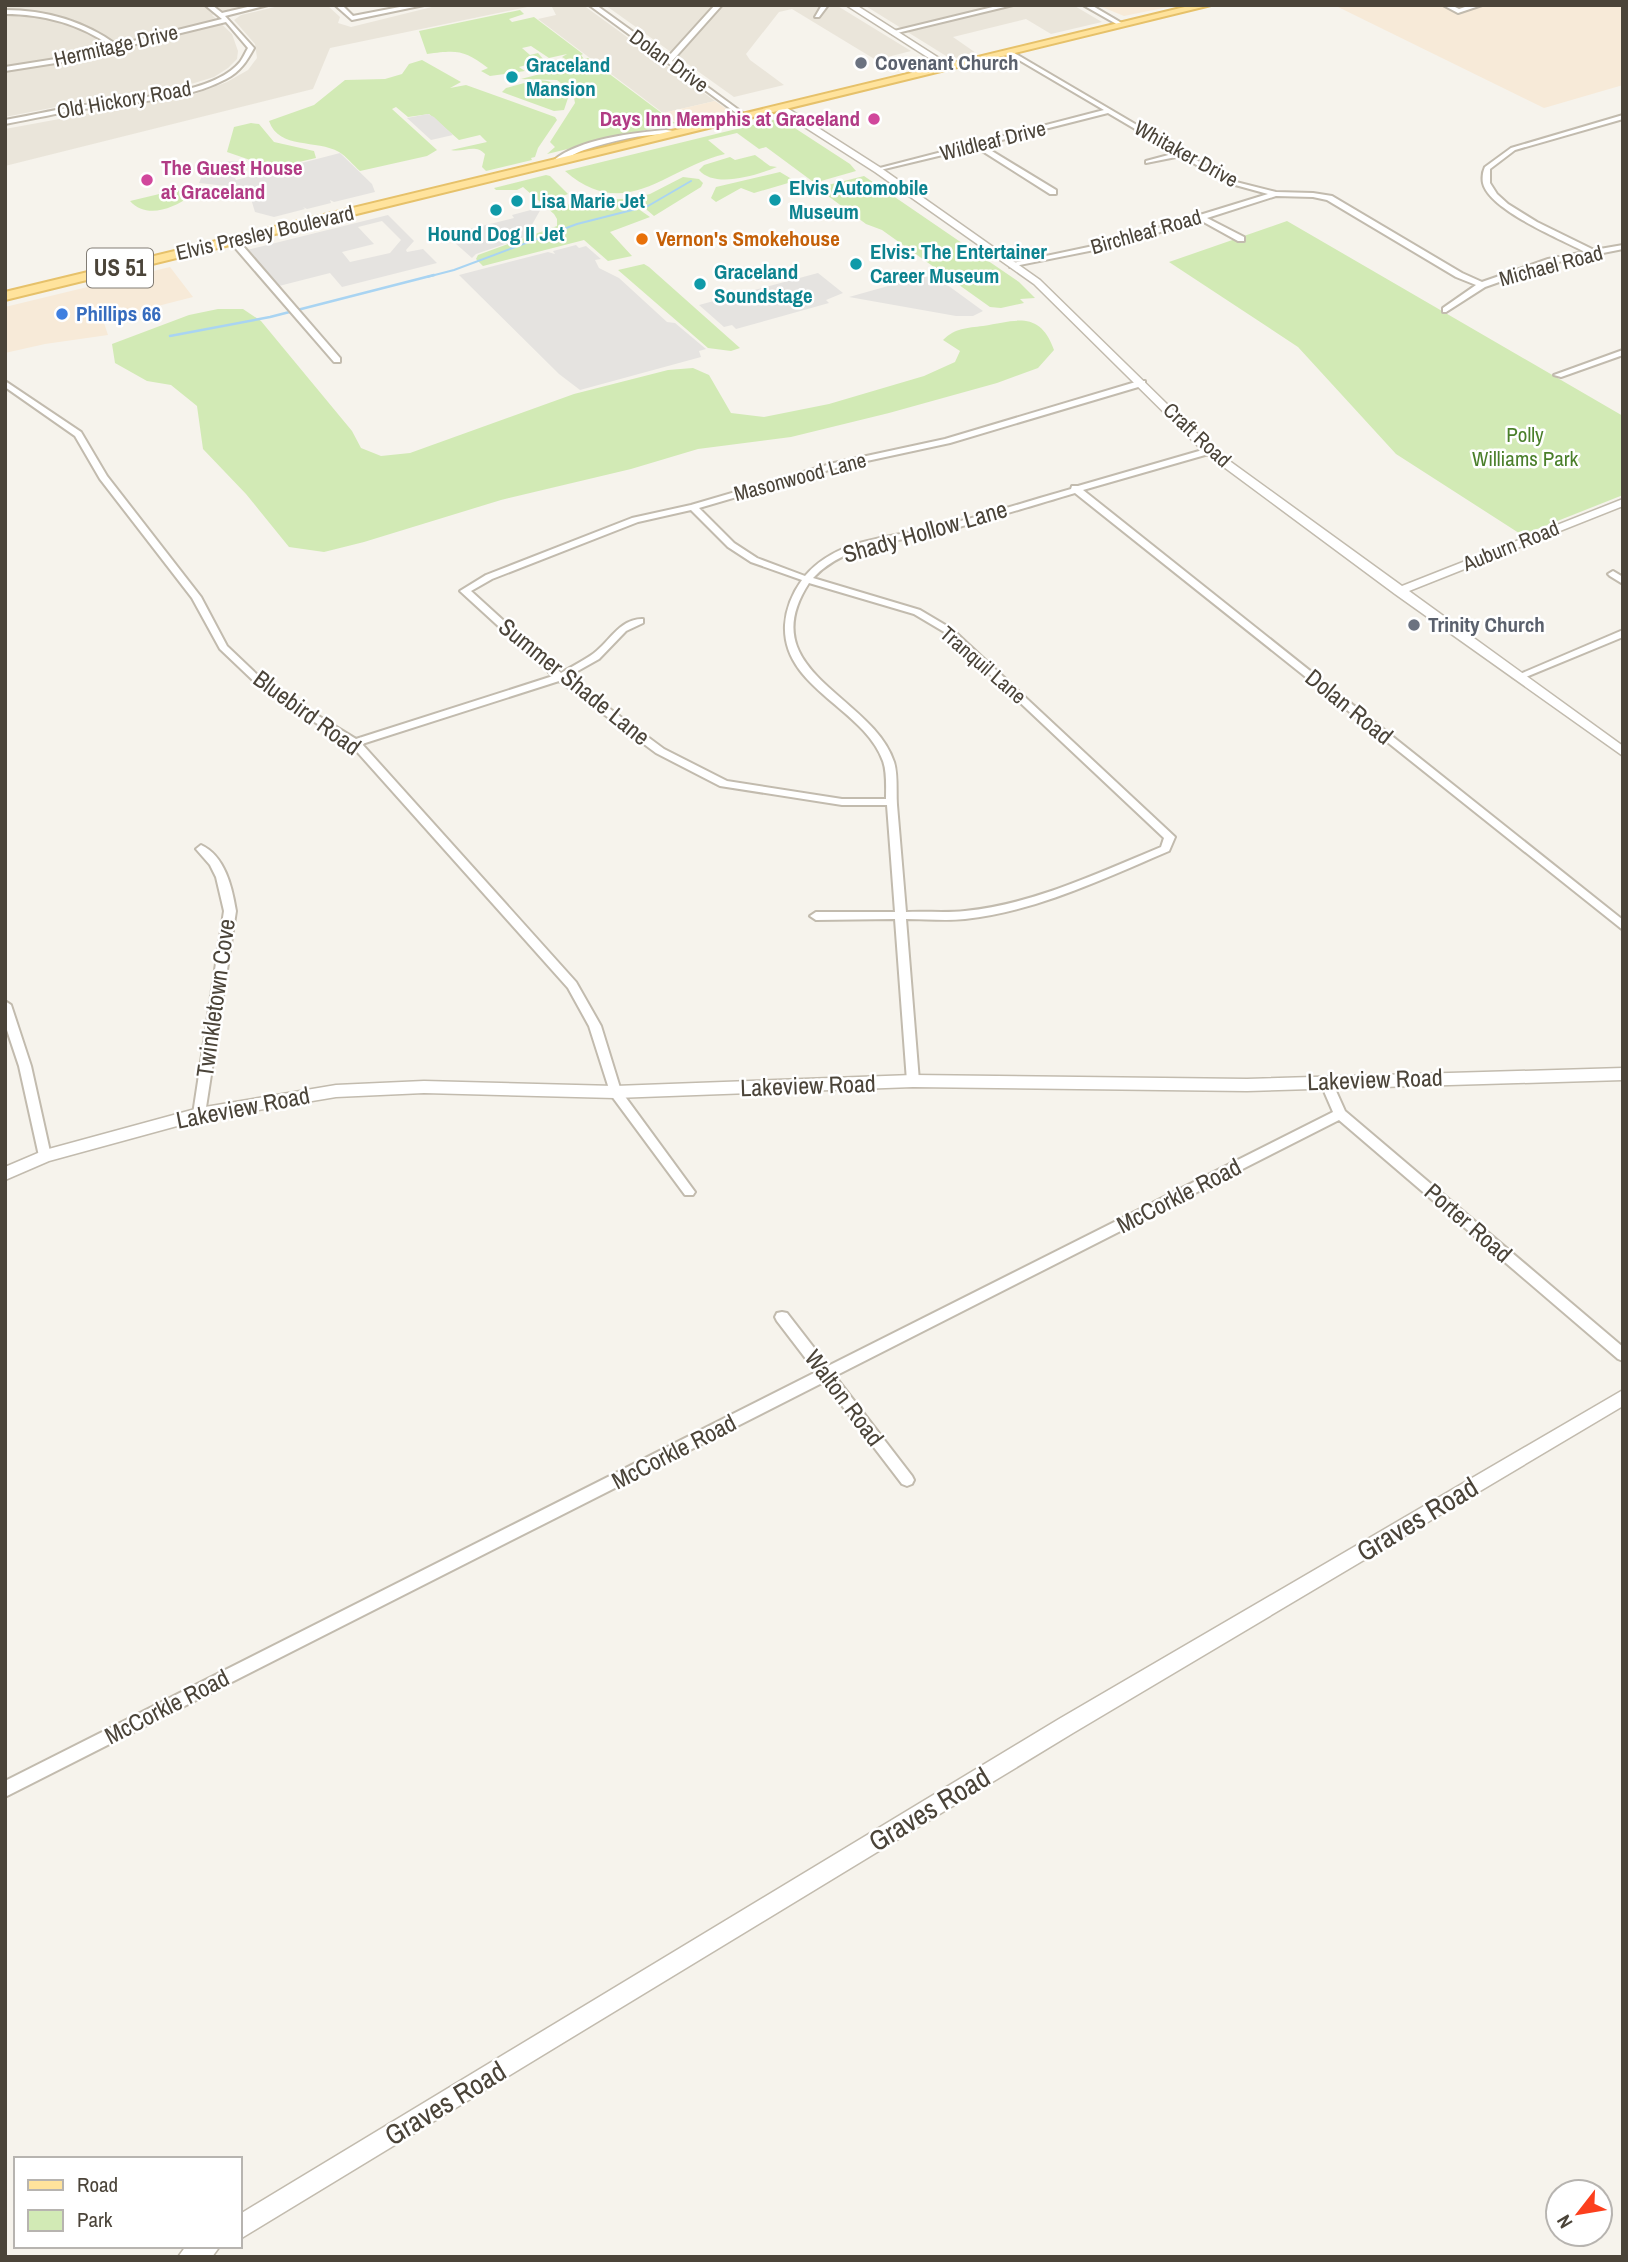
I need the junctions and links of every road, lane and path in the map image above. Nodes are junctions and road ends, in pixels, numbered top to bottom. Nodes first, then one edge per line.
1 (208, 5) edge
2 (265, 5) edge
3 (338, 5) edge
4 (421, 5) edge
5 (592, 5) edge
6 (719, 5) edge
7 (825, 5) edge
8 (850, 5) edge
9 (970, 5) edge
10 (1010, 5) edge
11 (1086, 5) edge
12 (1206, 5) edge
13 (1446, 5) edge
14 (1479, 5) edge
15 (5, 12) edge
16 (981, 12) junction
17 (817, 16) dead end
18 (223, 18) junction
19 (1122, 25) junction
20 (893, 32) junction
21 (116, 47) junction
22 (1009, 52) junction
23 (668, 61) junction
24 (949, 67) junction
25 (5, 69) edge
26 (781, 108) junction
27 (1109, 111) junction
28 (745, 117) junction
29 (1623, 117) edge
30 (5, 122) edge
31 (707, 126) junction
32 (977, 145) junction
33 (1181, 154) junction
34 (1148, 163) dead end
35 (878, 170) junction
36 (483, 181) junction
37 (1053, 192) dead end
38 (1276, 194) junction
39 (1200, 217) junction
40 (1241, 239) dead end
41 (234, 241) junction
42 (1623, 247) edge
43 (1593, 253) junction
44 (1013, 265) junction
45 (1482, 285) junction
46 (5, 296) edge
47 (1446, 310) dead end
48 (1623, 352) edge
49 (337, 360) dead end
50 (1558, 375) dead end
51 (5, 383) edge
52 (1142, 383) junction
53 (1209, 451) junction
54 (1076, 488) junction
55 (1623, 502) edge
56 (693, 507) junction
57 (1613, 574) dead end
58 (808, 580) junction
59 (1623, 581) edge
60 (1399, 590) junction
61 (465, 591) joint
62 (640, 621) dead end
63 (1623, 633) edge
64 (559, 677) junction
65 (1518, 677) junction
66 (355, 743) junction
67 (1623, 752) edge
68 (892, 802) junction
69 (201, 849) dead end
70 (900, 915) junction
71 (816, 916) dead end
72 (1623, 926) edge
73 (5, 1005) edge
74 (1623, 1074) edge
75 (913, 1081) junction
76 (1325, 1082) junction
77 (615, 1092) junction
78 (199, 1114) junction
79 (1340, 1114) junction
80 (45, 1156) junction
81 (5, 1174) edge
82 (689, 1192) dead end
83 (782, 1317) dead end
84 (1623, 1355) edge
85 (826, 1376) junction
86 (1623, 1397) edge
87 (907, 1480) dead end
88 (5, 1788) edge
89 (242, 2226) edge

1 - 18 street, Old Hickory Road
2 - 18 street, Hermitage Drive
3 - 4 street
5 - 23 street, Dolan Drive
6 - 23 street
7 - 17 street
8 - 20 street
9 - 16 street
10 - 16 street
11 - 19 street
12 - 19 main road, Elvis Presley Boulevard / US 51
13 - 14 street
15 - 21 street
16 - 20 street
18 - 21 street, Hermitage Drive
18 - 30 street, Old Hickory Road
19 - 22 main road, Elvis Presley Boulevard / US 51
20 - 24 street
21 - 25 street, Hermitage Drive
22 - 24 main road, Elvis Presley Boulevard / US 51
22 - 27 street, Whitaker Drive
23 - 28 street, Dolan Drive
24 - 26 main road, Elvis Presley Boulevard / US 51
26 - 28 main road, Elvis Presley Boulevard / US 51
26 - 35 street, Craft Road
27 - 32 street, Wildleaf Drive
27 - 33 street, Whitaker Drive
28 - 31 main road, Elvis Presley Boulevard / US 51
29 - 43 street
31 - 36 main road, Elvis Presley Boulevard / US 51
31 - 36 main road, Elvis Presley Boulevard / US 51
32 - 35 street, Wildleaf Drive
32 - 37 street
33 - 34 street
33 - 38 street, Whitaker Drive
35 - 44 street, Craft Road
36 - 41 main road, Elvis Presley Boulevard / US 51
38 - 39 street, Birchleaf Road
38 - 45 street, Whitaker Drive
39 - 40 street
39 - 44 street, Birchleaf Road
41 - 46 main road, Elvis Presley Boulevard / US 51
41 - 49 street
42 - 43 street, Michael Road
43 - 45 street, Michael Road
44 - 52 street, Craft Road
45 - 47 street, Michael Road
48 - 50 street
51 - 66 street, Bluebird Road
52 - 53 street, Craft Road
52 - 56 street, Masonwood Lane
53 - 54 street, Shady Hollow Lane
53 - 60 street, Craft Road
54 - 58 street, Shady Hollow Lane
54 - 72 street, Dolan Road
55 - 60 street, Auburn Road
56 - 58 street, Tranquil Lane
56 - 61 street, Masonwood Lane
57 - 59 street
58 - 68 street, Shady Hollow Lane
58 - 70 street, Tranquil Lane
60 - 65 street, Craft Road
61 - 64 street, Summer Shade Lane
62 - 64 street
63 - 65 street
64 - 66 street
64 - 68 street, Summer Shade Lane
65 - 67 street, Craft Road
66 - 77 street, Bluebird Road
68 - 70 street, Shady Hollow Lane
69 - 78 street, Twinkletown Cove
70 - 71 street
70 - 75 street, Shady Hollow Lane
73 - 80 street
74 - 76 street, Lakeview Road
75 - 76 street, Lakeview Road
75 - 77 street, Lakeview Road
76 - 79 street, Porter Road
77 - 78 street, Lakeview Road
77 - 82 street
78 - 80 street, Lakeview Road
79 - 84 street, Porter Road
79 - 85 street, McCorkle Road
80 - 81 street, Lakeview Road
83 - 85 street, Walton Road
85 - 87 street, Walton Road
85 - 88 street, McCorkle Road
86 - 89 street, Graves Road

